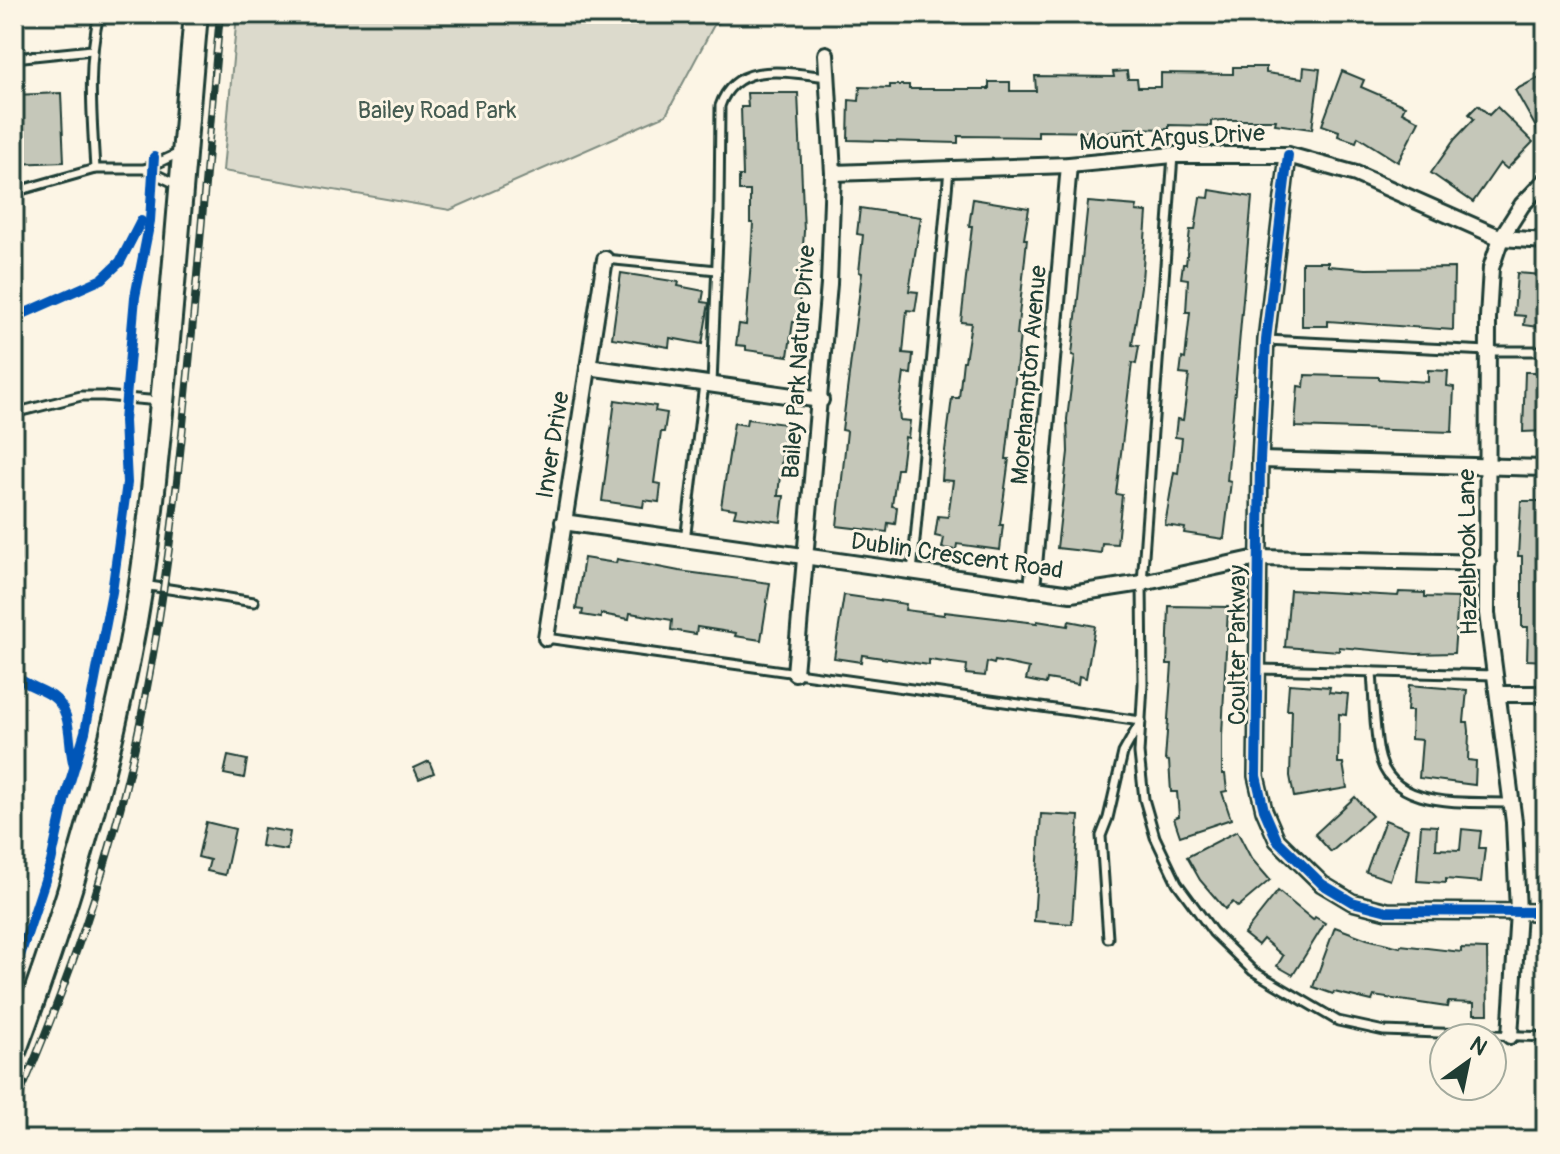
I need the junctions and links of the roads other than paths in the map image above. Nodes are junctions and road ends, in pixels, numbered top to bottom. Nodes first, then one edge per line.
1 (99, 14) edge
2 (196, 14) edge
3 (92, 50) junction
4 (826, 54) dead end
5 (14, 58) edge
6 (828, 77) junction
7 (184, 151) junction
8 (1173, 155) junction
9 (1288, 155) junction
10 (1069, 165) junction
11 (95, 169) junction
12 (145, 169) junction
13 (949, 169) junction
14 (833, 173) junction
15 (1546, 180) edge
16 (182, 186) junction
17 (14, 192) edge
18 (1501, 238) junction
19 (1546, 241) edge
20 (605, 259) joint
21 (717, 270) junction
22 (1266, 340) junction
23 (1488, 351) junction
24 (1546, 351) edge
25 (588, 367) junction
26 (708, 385) junction
27 (821, 400) junction
28 (162, 402) junction
29 (14, 413) edge
30 (1260, 460) junction
31 (1489, 468) junction
32 (1546, 468) edge
33 (563, 522) junction
34 (685, 541) junction
35 (14, 545) edge
36 (806, 557) junction
37 (1257, 558) junction
38 (14, 560) edge
39 (1488, 563) junction
40 (912, 573) junction
41 (1142, 583) junction
42 (140, 585) junction
43 (1032, 589) junction
44 (254, 602) dead end
45 (546, 638) joint
46 (1257, 669) junction
47 (1372, 672) junction
48 (795, 673) junction
49 (1495, 675) junction
50 (1498, 694) junction
51 (1546, 694) edge
52 (1141, 721) junction
53 (1511, 803) junction
54 (1518, 912) junction
55 (1546, 912) edge
56 (1108, 938) dead end
57 (1510, 1036) junction
58 (1546, 1037) edge
59 (14, 1052) edge

1 - 3 lane
2 - 7 main road
3 - 5 lane
3 - 11 lane
4 - 6 street, Bailey Park Nature Drive
6 - 14 street, Bailey Park Nature Drive
6 - 21 lane
7 - 12 lane
7 - 16 main road
8 - 9 street, Mount Argus Drive
8 - 10 street, Mount Argus Drive
8 - 41 lane
9 - 18 street, Mount Argus Drive
9 - 22 street, Coulter Parkway
10 - 13 street, Mount Argus Drive
10 - 43 street, Morehampton Avenue
11 - 12 lane
11 - 17 lane
12 - 16 lane
13 - 14 street, Mount Argus Drive
13 - 40 lane
14 - 27 street, Bailey Park Nature Drive
15 - 18 street, Hazelbrook Lane
16 - 28 main road
18 - 19 street, Mount Argus Drive
18 - 23 street, Hazelbrook Lane
20 - 21 lane
20 - 25 street, Inver Drive
21 - 26 lane
22 - 23 lane
22 - 30 street, Coulter Parkway
23 - 24 lane
23 - 31 street, Hazelbrook Lane
25 - 26 street
25 - 33 street, Inver Drive
26 - 27 street
26 - 34 lane
27 - 36 street, Bailey Park Nature Drive
28 - 29 lane
28 - 42 main road
30 - 31 street
30 - 37 street, Coulter Parkway
31 - 32 street
31 - 39 street, Hazelbrook Lane
33 - 34 street, Dublin Crescent Road
33 - 45 street, Inver Drive
34 - 36 street, Dublin Crescent Road
35 - 38 lane
36 - 40 street, Dublin Crescent Road
36 - 48 street, Bailey Park Nature Drive
37 - 39 street, Dublin Crescent Road
37 - 41 street, Dublin Crescent Road
37 - 46 street, Coulter Parkway
39 - 49 street, Hazelbrook Lane
40 - 43 street, Dublin Crescent Road
41 - 43 street, Dublin Crescent Road
41 - 52 lane
42 - 44 lane
42 - 59 main road
45 - 48 lane
46 - 47 lane
46 - 54 street, Coulter Parkway
47 - 49 lane
47 - 53 lane
48 - 52 lane
49 - 50 street, Hazelbrook Lane
50 - 51 street
50 - 53 street, Hazelbrook Lane
52 - 56 lane
52 - 57 lane
53 - 54 street, Hazelbrook Lane
54 - 55 street, Coulter Parkway
54 - 57 street, Hazelbrook Lane
57 - 58 lane

